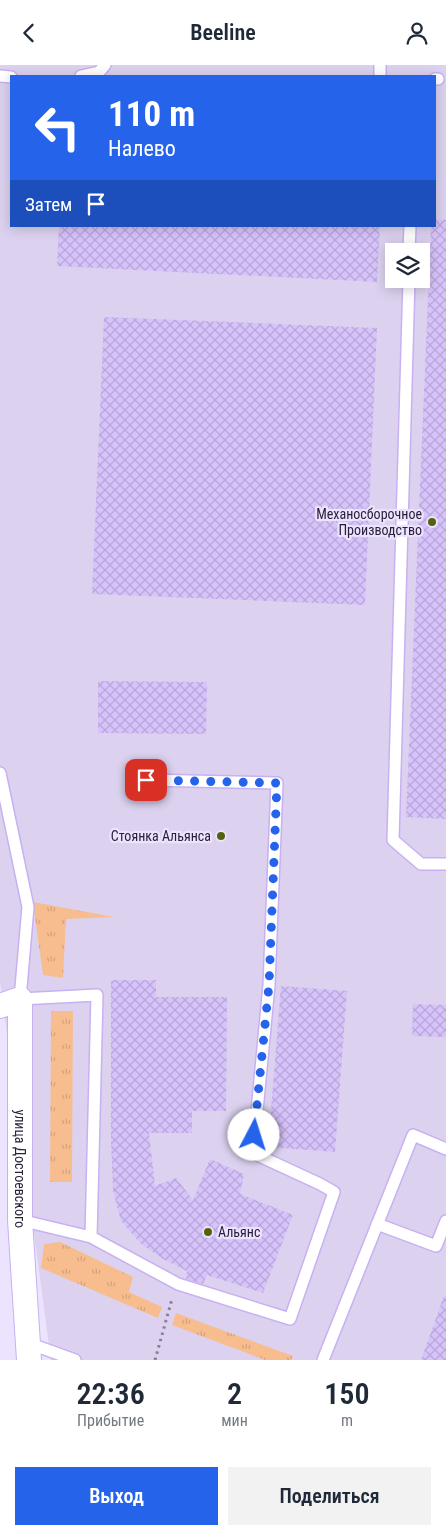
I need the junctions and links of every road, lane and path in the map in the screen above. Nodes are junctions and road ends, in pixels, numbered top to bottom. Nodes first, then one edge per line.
1 (105, 65) edge
2 (86, 75) edge
3 (410, 227) edge
4 (409, 243) edge
5 (409, 288) edge
6 (0, 773) edge
7 (146, 780) dead end
8 (446, 863) edge
9 (10, 1002) edge
10 (446, 1149) edge
11 (20, 1220) junction
12 (446, 1221) edge
13 (376, 1224) junction
14 (91, 1237) junction
15 (178, 1284) junction
16 (28, 1351) edge
17 (75, 1360) edge
18 (155, 1360) edge
19 (323, 1360) edge

1 - 2 lane
3 - 4 lane
5 - 8 lane
6 - 9 lane
7 - 15 lane
9 - 11 street, улица Достоевского
9 - 14 lane
10 - 13 lane
11 - 14 lane
11 - 16 street, улица Достоевского
12 - 13 lane
13 - 19 lane
14 - 15 lane
15 - 18 path
16 - 17 lane

